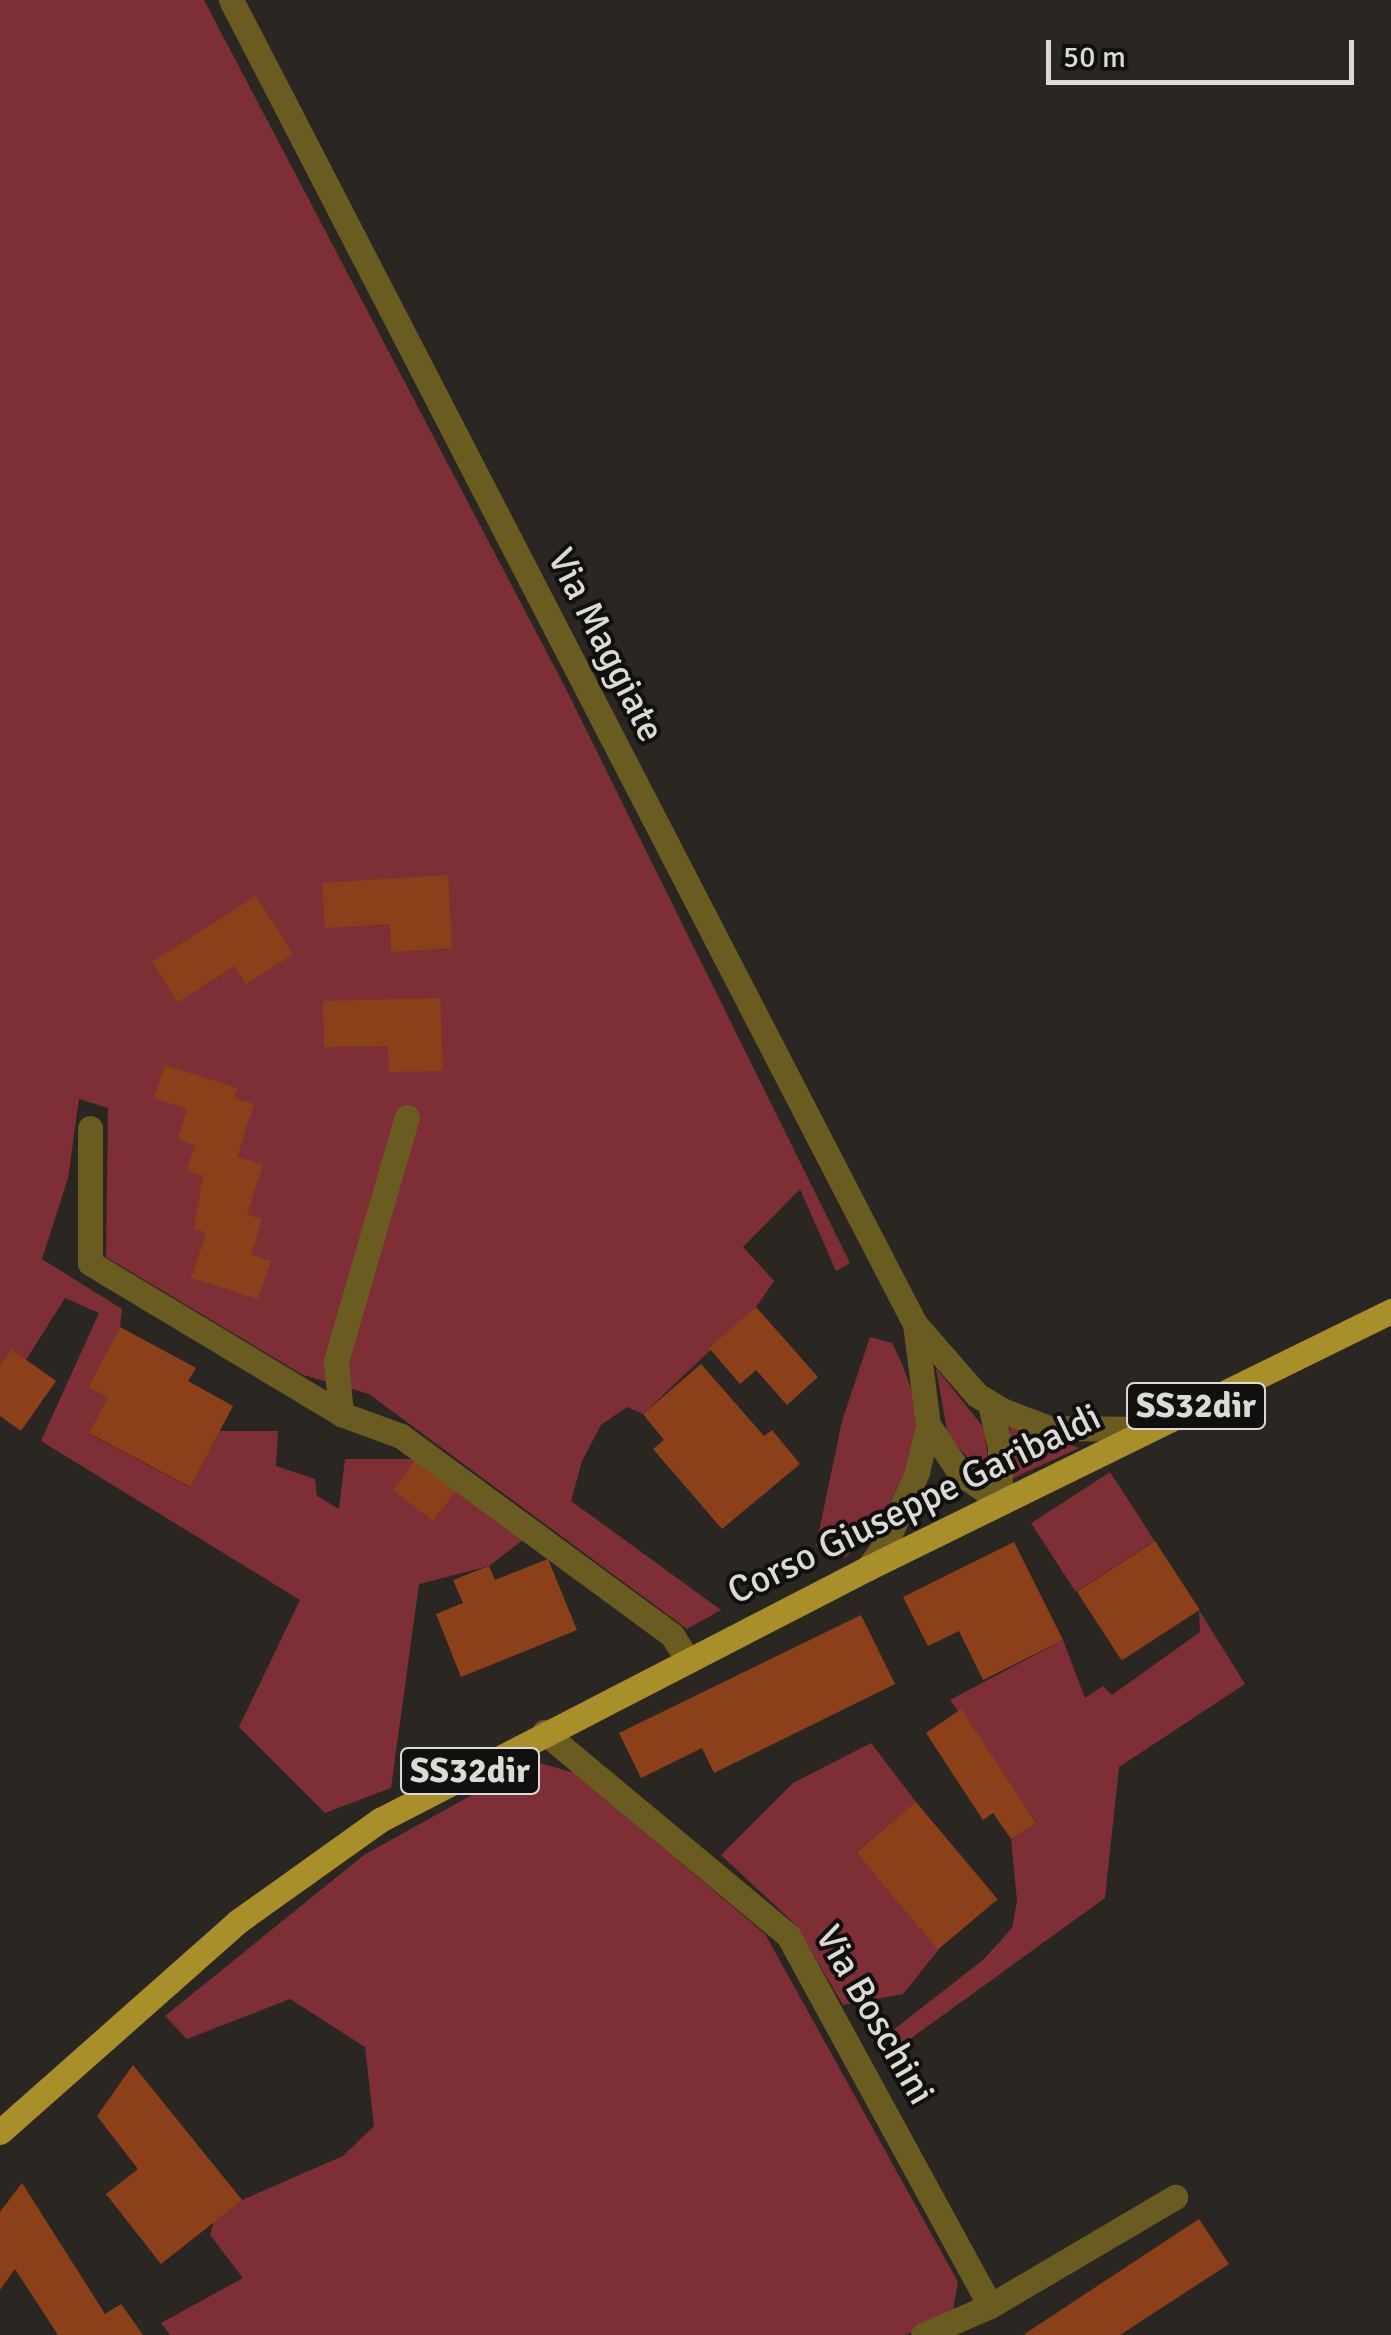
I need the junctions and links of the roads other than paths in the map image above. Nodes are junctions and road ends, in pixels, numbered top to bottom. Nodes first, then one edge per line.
1 (232, 0) edge
2 (407, 1117) dead end
3 (90, 1128) dead end
4 (1391, 1311) edge
5 (914, 1324) junction
6 (990, 1404) junction
7 (342, 1414) junction
8 (928, 1425) junction
9 (1148, 1429) junction
10 (1000, 1501) junction
11 (868, 1568) junction
12 (687, 1660) junction
13 (544, 1732) junction
14 (0, 2132) edge
15 (1175, 2197) dead end
16 (990, 2306) junction
17 (923, 2335) edge

1 - 5 street, Via Maggiate
2 - 7 street
3 - 7 street
4 - 9 main road, Corso Giuseppe Garibaldi / SS32dir
5 - 6 street, Via Maggiate
5 - 8 street, Via Maggiate
6 - 9 street, Via Maggiate
6 - 10 street
7 - 12 street
8 - 10 street, Via Maggiate
8 - 11 street, Via Maggiate
9 - 10 main road, Corso Giuseppe Garibaldi / SS32dir
10 - 11 main road, Corso Giuseppe Garibaldi / SS32dir
11 - 12 main road, Corso Giuseppe Garibaldi / SS32dir
12 - 13 main road, Corso Giuseppe Garibaldi / SS32dir
13 - 14 main road, Corso Giuseppe Garibaldi / SS32dir
13 - 16 street, Via Boschini
15 - 16 street
16 - 17 street

